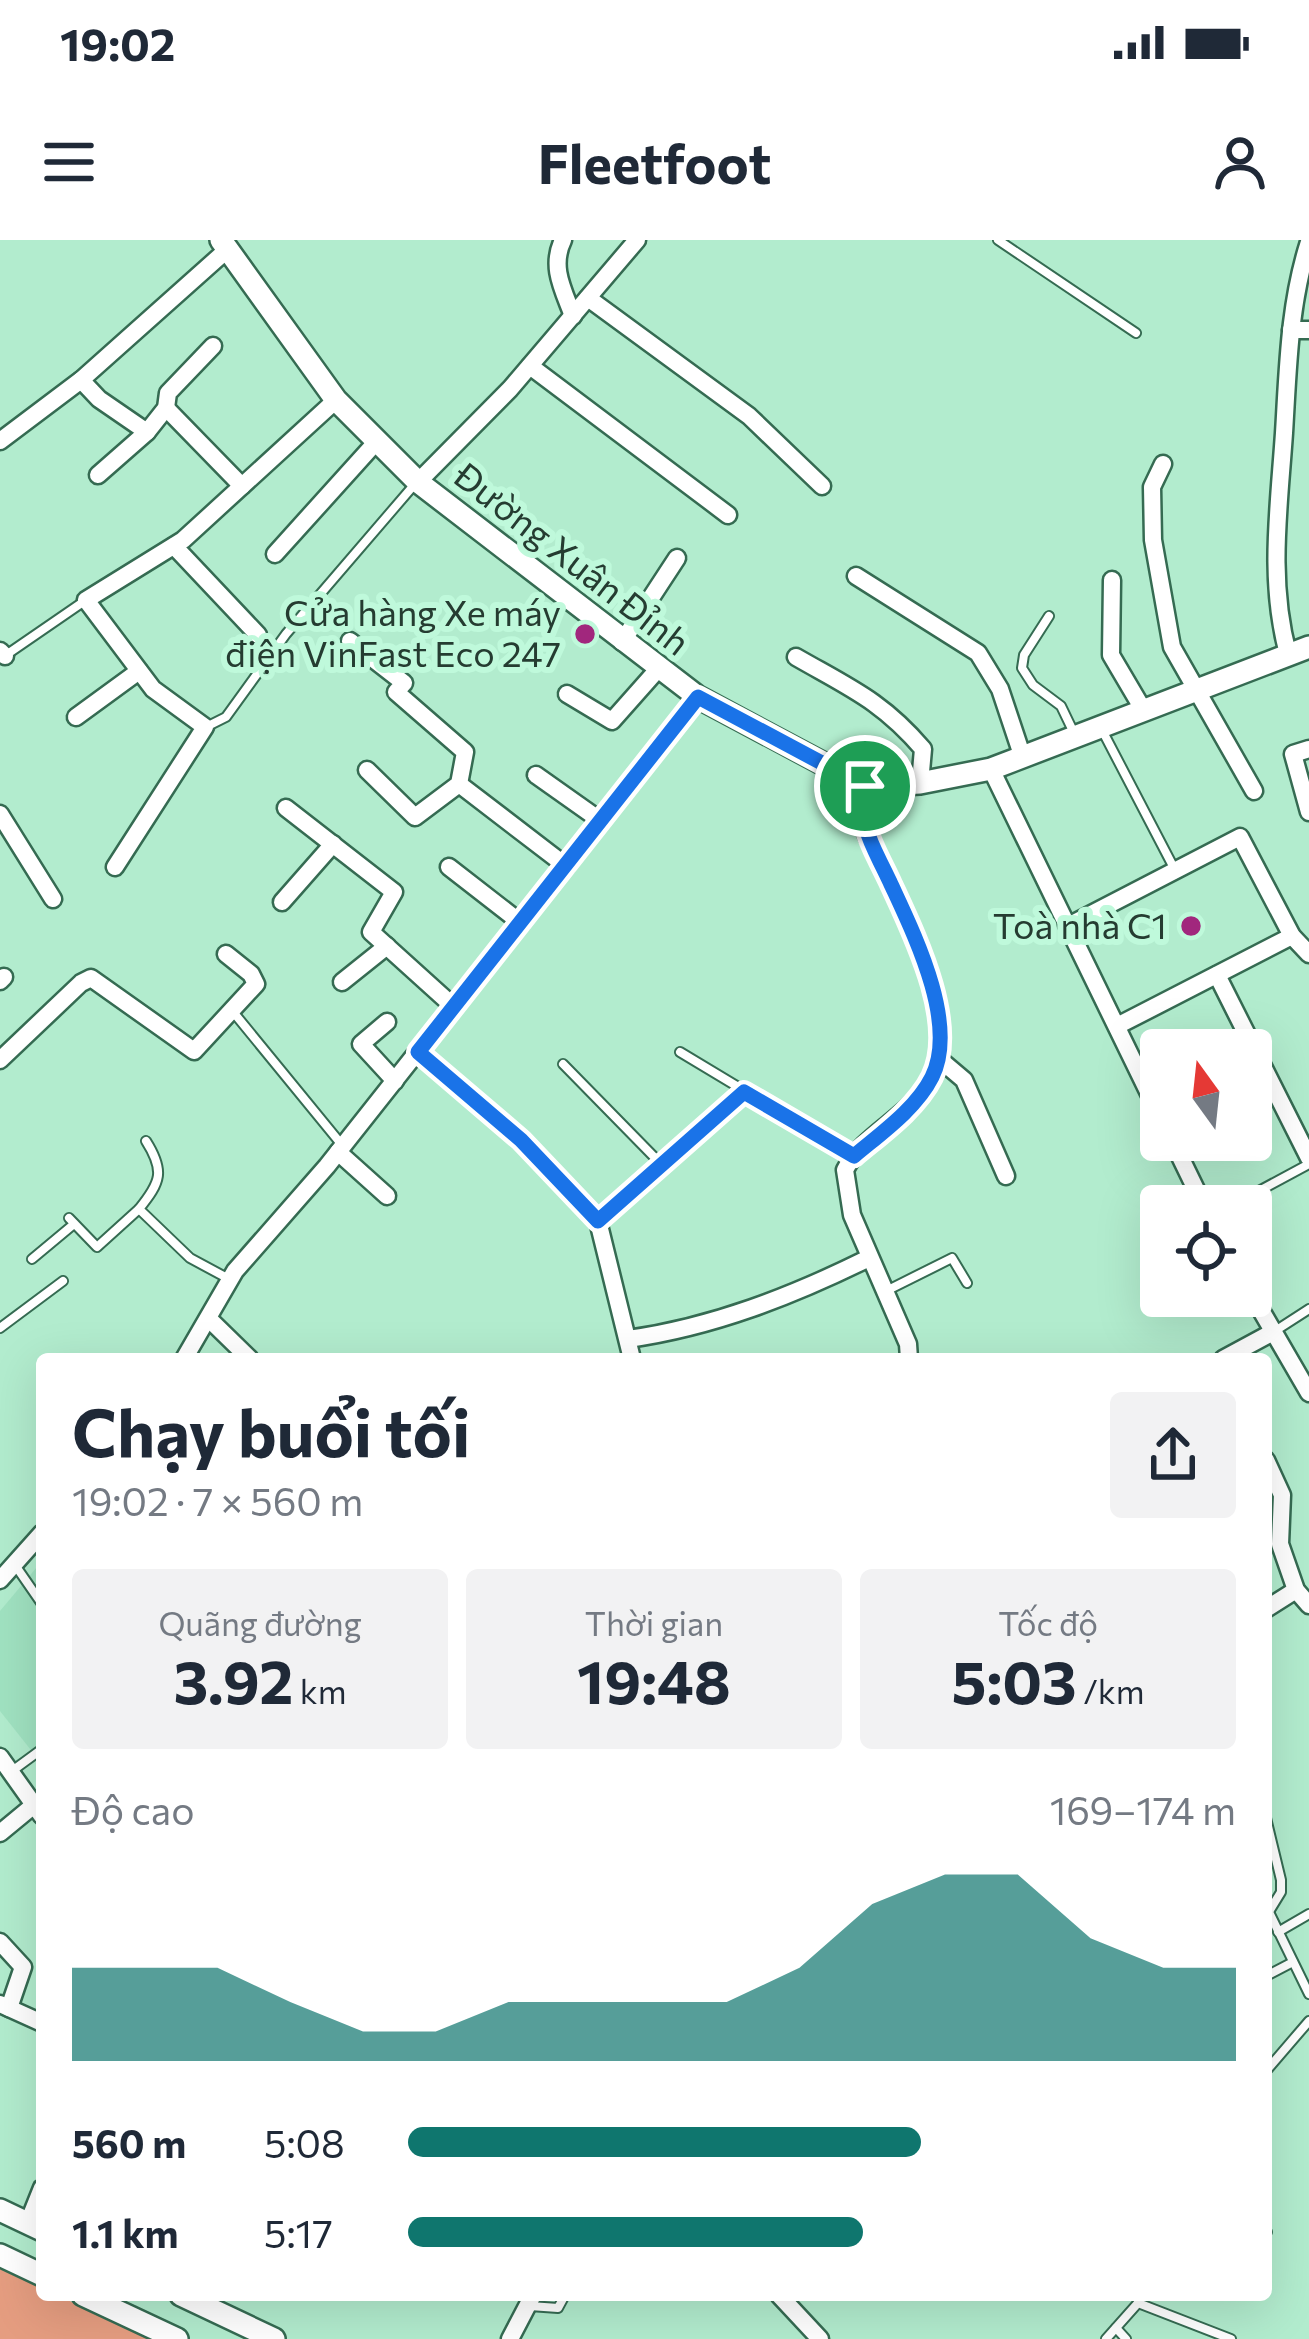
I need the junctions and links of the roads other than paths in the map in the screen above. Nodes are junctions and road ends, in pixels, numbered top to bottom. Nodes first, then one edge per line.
1 (563, 240) edge
2 (637, 240) edge
3 (998, 240) edge
4 (1309, 242) edge
5 (225, 244) edge
6 (588, 298) junction
7 (573, 316) junction
8 (1300, 330) edge
9 (1136, 333) dead end
10 (213, 346) dead end
11 (530, 367) junction
12 (81, 380) junction
13 (336, 400) junction
14 (166, 409) junction
15 (146, 431) junction
16 (0, 441) edge
17 (377, 441) junction
18 (1163, 464) dead end
19 (98, 476) dead end
20 (418, 482) junction
21 (242, 486) junction
22 (822, 486) dead end
23 (728, 515) dead end
24 (174, 546) junction
25 (275, 554) dead end
26 (676, 558) dead end
27 (856, 576) dead end
28 (1112, 580) dead end
29 (86, 600) junction
30 (1049, 616) dead end
31 (258, 635) dead end
32 (350, 641) dead end
33 (622, 642) junction
34 (1299, 650) edge
35 (2, 656) edge
36 (796, 657) dead end
37 (658, 668) junction
38 (139, 671) junction
39 (1196, 692) junction
40 (566, 694) dead end
41 (698, 697) junction
42 (1144, 711) junction
43 (76, 717) dead end
44 (205, 727) junction
45 (1102, 729) junction
46 (1077, 738) junction
47 (1309, 749) edge
48 (1024, 758) junction
49 (991, 769) junction
50 (367, 770) dead end
51 (536, 775) dead end
52 (920, 783) junction
53 (459, 784) junction
54 (865, 786) junction
55 (1254, 790) dead end
56 (286, 808) dead end
57 (1309, 812) edge
58 (0, 814) edge
59 (601, 821) junction
60 (333, 844) junction
61 (566, 866) junction
62 (115, 867) dead end
63 (449, 867) dead end
64 (1175, 870) junction
65 (53, 899) dead end
66 (282, 902) dead end
67 (520, 923) junction
68 (1068, 926) junction
69 (1292, 936) junction
70 (387, 946) junction
71 (226, 954) dead end
72 (1309, 954) edge
73 (1216, 975) junction
74 (342, 982) dead end
75 (454, 1007) junction
76 (232, 1010) junction
77 (387, 1022) dead end
78 (1117, 1027) junction
79 (418, 1052) junction
80 (680, 1052) dead end
81 (938, 1058) junction
82 (0, 1060) edge
83 (562, 1064) dead end
84 (1140, 1075) edge
85 (395, 1081) junction
86 (744, 1092) junction
87 (146, 1141) dead end
88 (340, 1149) junction
89 (854, 1156) junction
90 (1309, 1161) edge
91 (662, 1165) junction
92 (1006, 1176) dead end
93 (1267, 1185) edge
94 (387, 1196) dead end
95 (139, 1209) junction
96 (598, 1221) junction
97 (868, 1258) junction
98 (32, 1259) dead end
99 (230, 1280) junction
100 (63, 1281) dead end
101 (967, 1283) dead end
102 (883, 1292) junction
103 (1309, 1309) edge
104 (1265, 1317) edge
105 (209, 1319) junction
106 (0, 1328) edge
107 (1273, 1332) junction
108 (628, 1339) junction
109 (188, 1353) edge
110 (244, 1353) edge
111 (631, 1353) edge
112 (909, 1353) edge
113 (1234, 1353) edge
114 (1309, 1393) edge
115 (1272, 1473) edge
116 (36, 1540) edge
117 (14, 1564) junction
118 (0, 1580) edge
119 (36, 1595) edge
120 (1303, 1597) edge
121 (1272, 1607) edge
122 (36, 1752) edge
123 (6, 1764) edge
124 (36, 1807) edge
125 (36, 1811) edge
126 (0, 1833) edge
127 (1272, 1843) edge
128 (1272, 1903) edge
129 (1309, 1914) edge
130 (1272, 1918) edge
131 (1278, 1932) junction
132 (0, 1942) edge
133 (1293, 1962) junction
134 (1272, 1973) edge
135 (1309, 1994) edge
136 (5, 2006) edge
137 (36, 2020) edge
138 (1309, 2021) edge
139 (1272, 2064) edge
140 (0, 2210) edge
141 (35, 2227) edge
142 (0, 2255) edge
143 (36, 2272) edge
144 (96, 2301) edge
145 (194, 2301) edge
146 (530, 2301) edge
147 (534, 2301) edge
148 (562, 2301) edge
149 (785, 2301) edge
150 (1136, 2301) edge
151 (1143, 2301) edge
152 (1116, 2328) junction
153 (177, 2339) edge
154 (274, 2339) edge
155 (511, 2339) edge
156 (820, 2339) edge
157 (1106, 2339) edge
158 (1126, 2339) edge
159 (1231, 2339) edge

1 - 7 street
2 - 6 street
3 - 9 lane
4 - 8 street
5 - 12 street
5 - 13 street, Đường Xuân Đỉnh
6 - 7 street
6 - 22 street
7 - 11 street
8 - 34 street
10 - 14 street
11 - 20 street
11 - 23 street
12 - 15 street
12 - 16 street
13 - 17 street, Đường Xuân Đỉnh
13 - 21 street
14 - 15 street
14 - 21 street
15 - 19 street
17 - 20 street, Đường Xuân Đỉnh
17 - 25 street
18 - 39 street
20 - 33 street, Đường Xuân Đỉnh
20 - 44 lane
21 - 24 street
24 - 29 street
24 - 31 street
26 - 33 street
27 - 48 street
28 - 42 street
29 - 35 lane
29 - 38 street
30 - 46 lane
32 - 53 street
33 - 37 street, Đường Xuân Đỉnh
34 - 39 street
36 - 52 street
37 - 40 street
37 - 41 street, Đường Xuân Đỉnh
38 - 43 street
38 - 44 street
39 - 42 street
39 - 55 street
41 - 54 street, Đường Xuân Đỉnh
41 - 59 street
42 - 45 street
44 - 62 street
45 - 46 street
45 - 64 lane
46 - 48 street
47 - 57 street
48 - 49 street
49 - 52 street
49 - 68 street
50 - 53 street
51 - 59 street
52 - 54 street
53 - 61 street
54 - 81 street
56 - 60 street
58 - 65 street
59 - 61 street
60 - 66 street
60 - 70 street
61 - 67 street
63 - 67 street
64 - 68 street
64 - 69 street
67 - 75 street
68 - 78 street
69 - 72 street
69 - 73 street
70 - 74 street
70 - 75 street
71 - 76 street
73 - 78 street
73 - 90 street
75 - 79 street
76 - 82 street
76 - 88 lane
77 - 85 street
78 - 84 street
79 - 85 street
79 - 96 street
80 - 86 lane
81 - 89 street
81 - 92 street
83 - 91 lane
85 - 88 street
86 - 89 lane
86 - 91 street
87 - 95 lane
88 - 94 street
88 - 99 street
89 - 97 street
90 - 93 lane
91 - 96 street
95 - 98 lane
95 - 99 lane
96 - 108 street
97 - 102 street
97 - 108 street
99 - 105 street
100 - 106 lane
101 - 102 lane
102 - 112 street
103 - 107 lane
104 - 107 street
105 - 109 street
105 - 110 street
107 - 113 street
107 - 114 street
108 - 111 street
115 - 120 street
116 - 117 street
117 - 118 street
117 - 119 lane
120 - 121 street
122 - 123 lane
123 - 124 street
125 - 126 street
127 - 128 lane
129 - 131 lane
130 - 131 lane
131 - 133 lane
132 - 136 street
133 - 134 lane
133 - 135 lane
136 - 137 street
138 - 139 lane
140 - 141 street
142 - 143 street
144 - 153 street
145 - 154 street
146 - 155 street
147 - 148 lane
149 - 156 street
150 - 152 lane
151 - 159 lane
152 - 157 lane
152 - 158 lane

